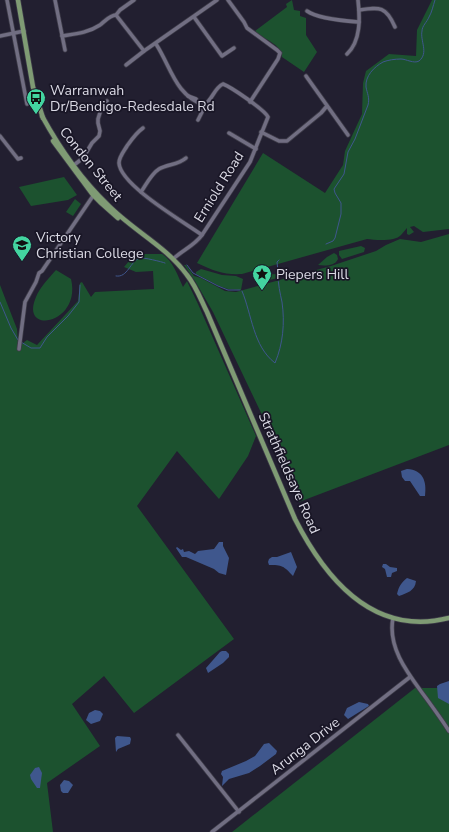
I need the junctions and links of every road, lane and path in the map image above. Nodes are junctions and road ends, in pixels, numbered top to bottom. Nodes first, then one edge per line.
1 (7, 0) edge
2 (18, 0) edge
3 (56, 0) edge
4 (134, 0) edge
5 (217, 0) edge
6 (228, 0) edge
7 (358, 0) edge
8 (359, 10) junction
9 (307, 11) dead end
10 (116, 16) junction
11 (194, 17) junction
12 (359, 22) junction
13 (395, 27) dead end
14 (24, 31) junction
15 (14, 34) junction
16 (0, 36) edge
17 (62, 36) junction
18 (156, 44) junction
19 (234, 48) dead end
20 (64, 50) dead end
21 (144, 51) junction
22 (347, 54) dead end
23 (125, 66) dead end
24 (306, 76) dead end
25 (107, 101) dead end
26 (250, 102) junction
27 (28, 104) dead end
28 (204, 105) junction
29 (327, 106) junction
30 (331, 112) junction
31 (321, 113) junction
32 (42, 116) junction
33 (197, 121) dead end
34 (143, 128) dead end
35 (261, 132) junction
36 (229, 133) dead end
37 (348, 135) dead end
38 (0, 136) edge
39 (256, 149) junction
40 (186, 158) dead end
41 (13, 161) dead end
42 (74, 165) junction
43 (141, 192) junction
44 (94, 194) junction
45 (202, 234) junction
46 (173, 259) junction
47 (19, 349) dead end
48 (393, 618) junction
49 (449, 618) edge
50 (410, 677) junction
51 (449, 731) edge
52 (178, 735) dead end
53 (239, 812) junction
54 (212, 832) edge

1 - 15 street
2 - 14 main road, Condon Street
3 - 17 street
4 - 10 street
5 - 11 street
6 - 26 street
7 - 8 street
8 - 12 street
8 - 13 street
9 - 12 street
10 - 17 street
10 - 21 street
11 - 18 street
11 - 19 street
12 - 22 street
14 - 15 street
14 - 32 main road, Condon Street
15 - 16 street
15 - 27 street
17 - 20 street
18 - 21 street
18 - 28 street
21 - 23 street
24 - 29 street
25 - 42 street
26 - 28 street
26 - 35 street, Erniold Road
28 - 33 street
29 - 30 street
29 - 31 street
30 - 31 street
30 - 37 street
31 - 35 street
32 - 42 main road, Condon Street
32 - 44 main road, Condon Street
34 - 43 street
35 - 39 street, Erniold Road
36 - 39 street
38 - 41 street
39 - 45 street, Erniold Road
40 - 43 street
42 - 44 main road, Condon Street
43 - 45 street
44 - 46 main road, Condon Street
44 - 47 street
45 - 46 street, Erniold Road
46 - 48 main road, Strathfieldsaye Road
48 - 49 main road, Strathfieldsaye Road
48 - 50 street
50 - 51 street
50 - 53 street, Arunga Drive
52 - 53 street
53 - 54 street, Arunga Drive

